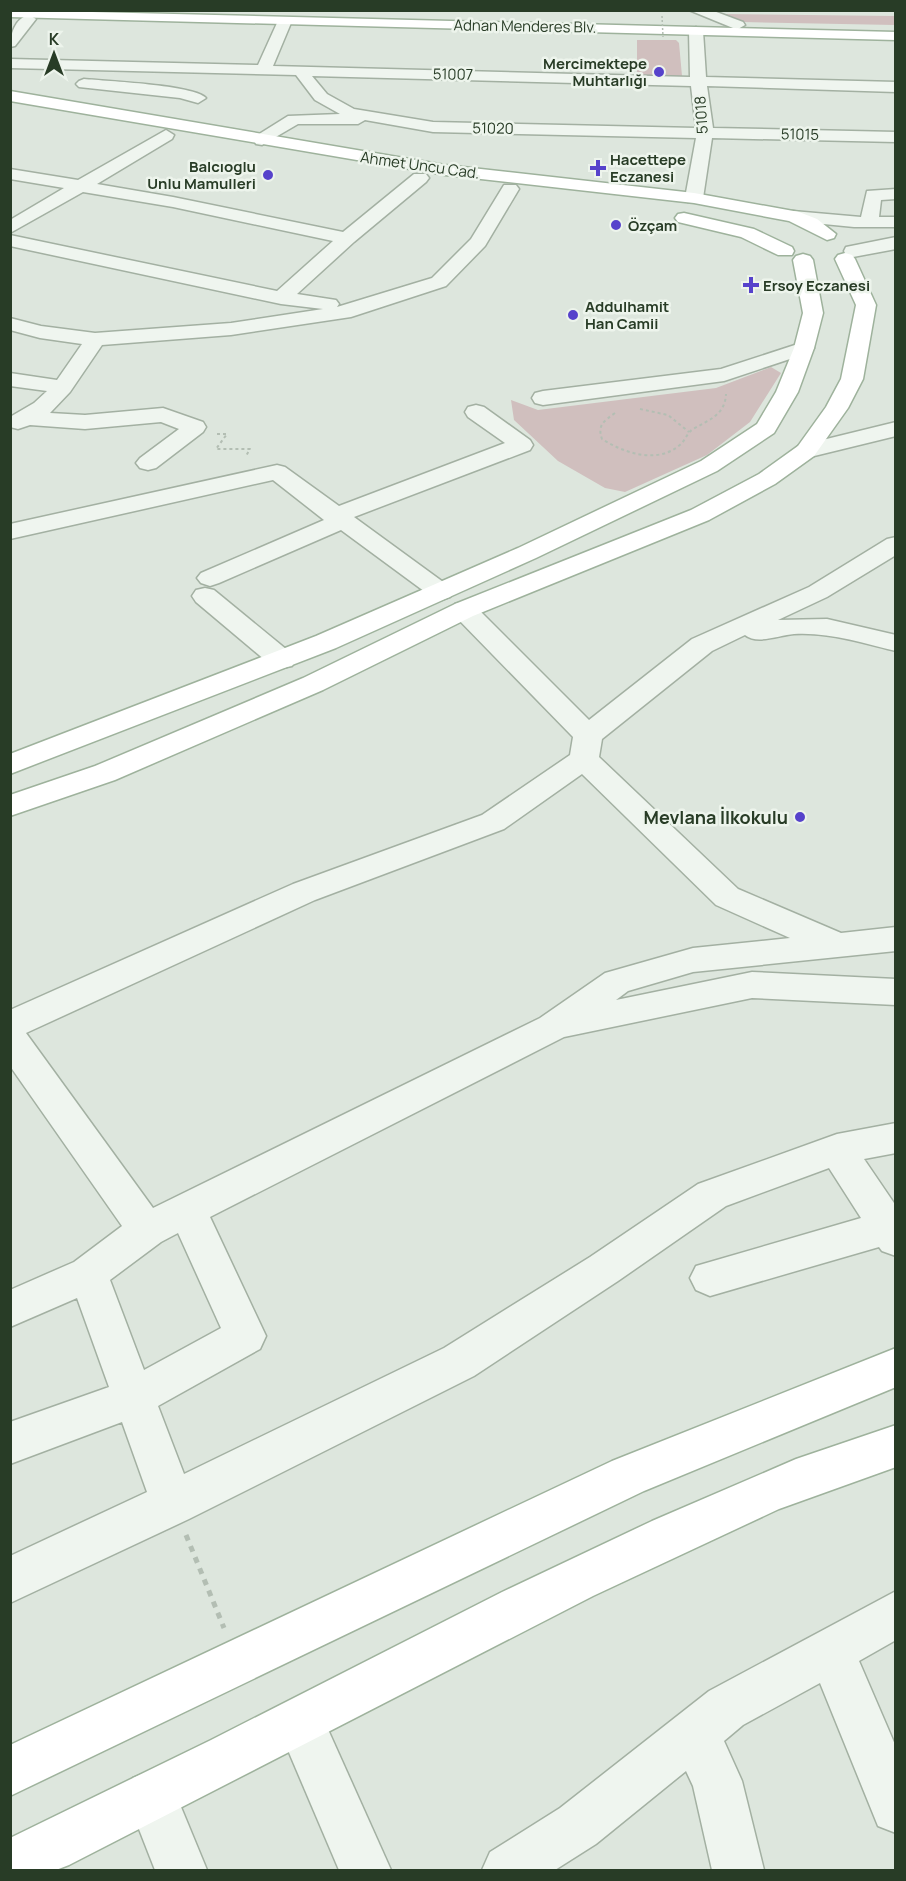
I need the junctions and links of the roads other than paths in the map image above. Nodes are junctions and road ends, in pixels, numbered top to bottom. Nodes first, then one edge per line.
1 (114, 10) edge
2 (298, 10) edge
3 (696, 10) edge
4 (17, 18) edge
5 (449, 18) junction
6 (284, 23) junction
7 (433, 24) junction
8 (738, 25) junction
9 (896, 28) edge
10 (696, 31) junction
11 (896, 36) edge
12 (10, 43) edge
13 (10, 63) edge
14 (10, 69) edge
15 (234, 69) junction
16 (264, 69) junction
17 (300, 70) junction
18 (698, 81) junction
19 (896, 87) edge
20 (207, 91) junction
21 (10, 96) edge
22 (10, 108) edge
23 (341, 114) junction
24 (163, 128) junction
25 (705, 132) junction
26 (896, 136) edge
27 (262, 140) junction
28 (10, 174) edge
29 (420, 178) junction
30 (83, 187) junction
31 (510, 189) junction
32 (896, 194) edge
33 (694, 198) junction
34 (610, 206) dead end
35 (667, 215) dead end
36 (793, 216) junction
37 (869, 222) junction
38 (896, 222) edge
39 (10, 228) edge
40 (827, 234) junction
41 (347, 238) junction
42 (10, 240) edge
43 (896, 243) edge
44 (849, 255) junction
45 (794, 256) junction
46 (281, 298) junction
47 (359, 308) junction
48 (10, 324) edge
49 (95, 339) junction
50 (804, 348) junction
51 (10, 379) edge
52 (62, 387) junction
53 (543, 398) dead end
54 (837, 408) junction
55 (476, 412) dead end
56 (20, 421) edge
57 (896, 429) edge
58 (806, 451) junction
59 (148, 463) dead end
60 (338, 518) junction
61 (10, 532) edge
62 (896, 544) edge
63 (441, 592) junction
64 (464, 610) junction
65 (896, 643) edge
66 (702, 645) junction
67 (282, 660) junction
68 (586, 747) junction
69 (10, 765) edge
70 (10, 806) edge
71 (896, 939) edge
72 (839, 945) junction
73 (896, 992) edge
74 (10, 1025) edge
75 (552, 1027) junction
76 (10, 1038) edge
77 (896, 1138) edge
78 (837, 1149) junction
79 (187, 1210) junction
80 (147, 1230) junction
81 (893, 1231) edge
82 (88, 1274) junction
83 (710, 1278) dead end
84 (10, 1309) edge
85 (896, 1367) edge
86 (133, 1398) junction
87 (10, 1443) edge
88 (896, 1446) edge
89 (174, 1503) junction
90 (10, 1580) edge
91 (896, 1614) edge
92 (830, 1650) junction
93 (300, 1722) junction
94 (694, 1734) junction
95 (10, 1771) edge
96 (151, 1796) junction
97 (896, 1808) edge
98 (552, 1857) edge
99 (10, 1864) edge
100 (182, 1870) edge
101 (365, 1870) edge
102 (508, 1870) edge
103 (738, 1870) edge

1 - 5 main road, Adnan Menderes Blv.
2 - 5 main road
3 - 8 street
4 - 6 main road
4 - 7 main road, Adnan Menderes Blv.
4 - 12 street
5 - 8 main road, Adnan Menderes Blv.
6 - 7 main road
6 - 16 street
7 - 10 main road, Adnan Menderes Blv.
8 - 9 main road, Adnan Menderes Blv.
10 - 11 main road, Adnan Menderes Blv.
10 - 18 street, 51018
13 - 15 street, 51007
14 - 20 street
15 - 16 street, 51007
15 - 20 street
16 - 17 street, 51007
17 - 18 street, 51007
17 - 23 street
18 - 19 street, 51007
18 - 25 street, 51018
20 - 24 street
21 - 24 main road, Ahmet Uncu Cad.
22 - 24 main road, Ahmet Uncu Cad.
23 - 25 street, 51020
23 - 27 street, 51020
24 - 27 main road, Ahmet Uncu Cad.
24 - 29 main road, Ahmet Uncu Cad.
24 - 30 street
25 - 26 street, 51015
25 - 33 street, 51018
27 - 33 main road, Ahmet Uncu Cad.
28 - 30 street
29 - 31 main road, Ahmet Uncu Cad.
29 - 41 street
30 - 39 street
30 - 41 street
31 - 34 main road, Ahmet Uncu Cad.
31 - 47 street
32 - 37 street
33 - 36 main road, Ahmet Uncu Cad.
35 - 45 main road
36 - 37 street
36 - 40 main road, Ahmet Uncu Cad.
37 - 38 street
40 - 44 main road, Ahmet Uncu Cad.
40 - 45 main road
41 - 46 street
42 - 46 street
43 - 44 street
44 - 45 main road
44 - 54 main road
45 - 50 main road
46 - 47 street
47 - 49 street
48 - 49 street
49 - 52 street
50 - 53 street
50 - 63 main road
51 - 52 street
52 - 56 street
54 - 57 street
54 - 58 main road
55 - 60 street
56 - 59 street
57 - 58 street
58 - 64 main road
60 - 61 street
60 - 63 street
60 - 67 street
62 - 66 street
63 - 67 main road
64 - 68 street
64 - 70 main road
65 - 66 street
66 - 68 street
67 - 69 main road
68 - 72 street
68 - 74 street
71 - 72 street
72 - 75 street
73 - 75 street
75 - 79 street
76 - 80 street
77 - 78 street
78 - 81 street
78 - 89 street
79 - 80 street
79 - 86 street
80 - 82 street
81 - 83 street
82 - 84 street
82 - 86 street
85 - 95 main road
86 - 87 street
86 - 89 street
88 - 93 main road
89 - 90 street
91 - 92 street
92 - 94 street
92 - 97 street
93 - 96 main road
93 - 101 street
94 - 98 street
94 - 103 street
96 - 99 main road
96 - 100 street
98 - 102 street

